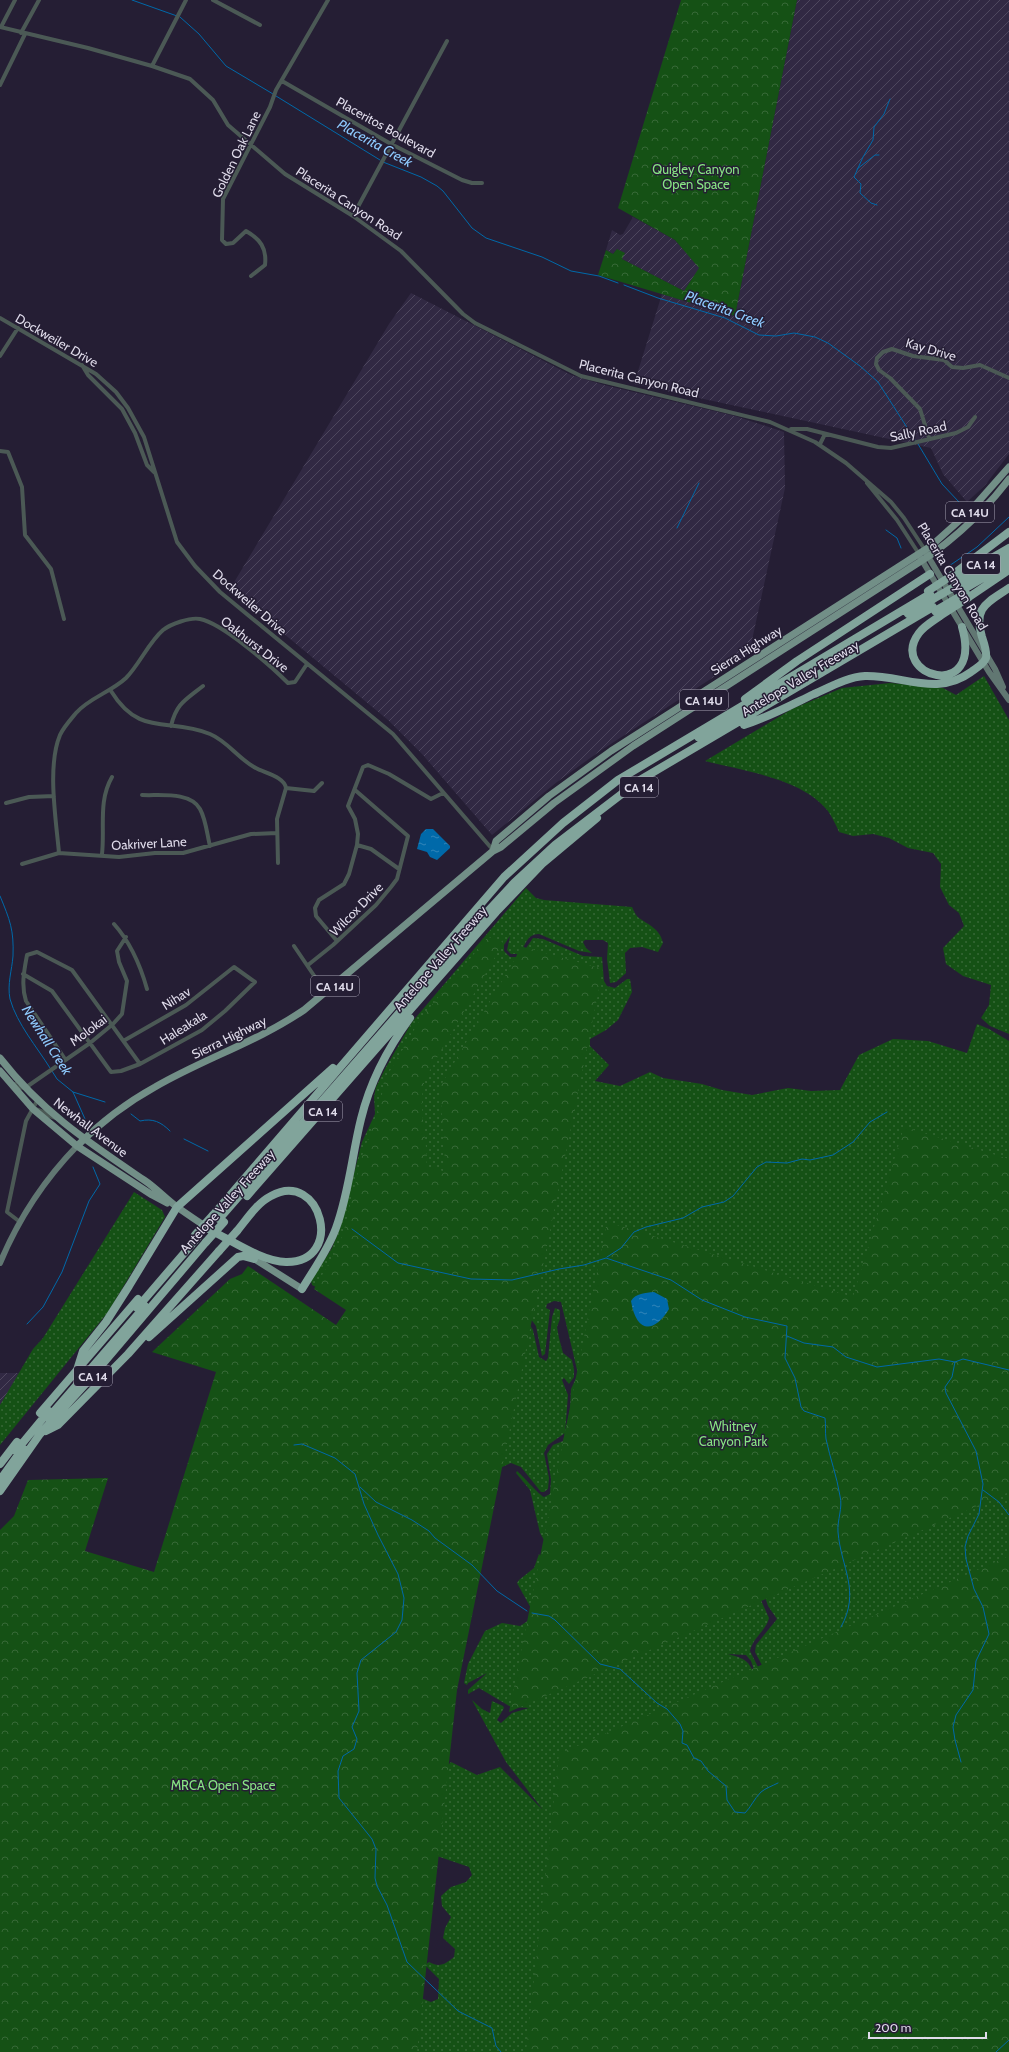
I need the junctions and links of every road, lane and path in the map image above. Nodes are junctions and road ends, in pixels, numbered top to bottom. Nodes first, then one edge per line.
1 (15, 0) edge
2 (39, 0) edge
3 (186, 0) edge
4 (213, 0) edge
5 (328, 0) edge
6 (260, 25) dead end
7 (1, 27) edge
8 (23, 33) junction
9 (447, 41) dead end
10 (152, 66) junction
11 (282, 81) junction
12 (0, 85) edge
13 (250, 144) junction
14 (391, 144) junction
15 (482, 184) dead end
16 (353, 216) junction
17 (251, 276) dead end
18 (0, 318) edge
19 (18, 328) junction
20 (0, 356) edge
21 (81, 365) junction
22 (1009, 378) edge
23 (975, 417) dead end
24 (789, 429) junction
25 (825, 434) junction
26 (929, 438) junction
27 (820, 444) junction
28 (0, 451) edge
29 (1009, 467) edge
30 (154, 472) junction
31 (862, 476) junction
32 (1009, 479) edge
33 (1009, 532) edge
34 (1009, 548) edge
35 (923, 555) junction
36 (1009, 555) edge
37 (1009, 563) edge
38 (1009, 569) edge
39 (930, 574) junction
40 (960, 587) junction
41 (1009, 588) edge
42 (933, 603) junction
43 (64, 619) dead end
44 (962, 627) junction
45 (986, 654) junction
46 (983, 663) junction
47 (307, 664) junction
48 (203, 686) dead end
49 (111, 691) junction
50 (1009, 700) edge
51 (738, 708) junction
52 (744, 724) junction
53 (171, 726) junction
54 (112, 777) dead end
55 (322, 783) dead end
56 (286, 788) junction
57 (355, 790) junction
58 (443, 792) junction
59 (142, 795) dead end
60 (54, 796) junction
61 (6, 803) dead end
62 (277, 833) junction
63 (543, 843) junction
64 (358, 845) junction
65 (210, 846) junction
66 (493, 851) junction
67 (59, 852) junction
68 (102, 854) junction
69 (542, 860) junction
70 (278, 863) dead end
71 (22, 864) dead end
72 (399, 869) junction
73 (512, 882) junction
74 (114, 924) dead end
75 (126, 937) junction
76 (337, 941) junction
77 (294, 946) dead end
78 (308, 966) junction
79 (23, 974) junction
80 (315, 977) dead end
81 (255, 982) joint
82 (147, 988) dead end
83 (420, 1000) junction
84 (113, 1024) junction
85 (125, 1040) junction
86 (90, 1043) junction
87 (358, 1045) junction
88 (0, 1058) edge
89 (65, 1059) junction
90 (140, 1064) junction
91 (0, 1066) edge
92 (0, 1071) edge
93 (25, 1088) junction
94 (37, 1101) junction
95 (34, 1109) junction
96 (56, 1118) junction
97 (84, 1140) junction
98 (77, 1146) junction
99 (177, 1207) junction
100 (218, 1218) junction
101 (20, 1222) junction
102 (210, 1230) junction
103 (200, 1239) junction
104 (254, 1259) junction
105 (0, 1263) edge
106 (302, 1289) joint
107 (128, 1354) junction
108 (77, 1370) junction
109 (40, 1434) junction
110 (0, 1464) edge
111 (0, 1473) edge
112 (0, 1480) edge
113 (0, 1491) edge

1 - 7 street
2 - 8 street
3 - 10 street
4 - 6 street
5 - 11 street, Golden Oak Lane
7 - 8 street, Placerita Canyon Road
8 - 10 street, Placerita Canyon Road
8 - 12 street
9 - 14 street
10 - 13 street, Placerita Canyon Road
11 - 13 street, Golden Oak Lane
11 - 14 street, Placeritos Boulevard
13 - 16 street, Placerita Canyon Road
13 - 17 street, Golden Oak Lane
14 - 15 street, Placeritos Boulevard
14 - 16 street
16 - 24 street, Placerita Canyon Road
18 - 19 street, Dockweiler Drive
19 - 20 street
19 - 21 street, Dockweiler Drive
21 - 30 street
21 - 30 street, Dockweiler Drive
22 - 26 street, Kay Drive
23 - 26 street, Sally Road
24 - 25 street, Sally Road
24 - 27 street, Placerita Canyon Road
25 - 26 street, Sally Road
25 - 27 street
27 - 31 street, Placerita Canyon Road
28 - 43 street
29 - 35 main road, Sierra Highway / CA 14U
30 - 47 street, Dockweiler Drive
31 - 35 street, Placerita Canyon Road
31 - 35 street, Placerita Canyon Road
32 - 35 main road, Sierra Highway / CA 14U
33 - 40 highway
34 - 40 highway, Antelope Valley Freeway / CA 14
35 - 39 main road, Placerita Canyon Road
35 - 45 main road, Placerita Canyon Road
35 - 66 main road, Sierra Highway / CA 14U
35 - 66 main road, Sierra Highway / CA 14U
36 - 40 highway
37 - 40 highway
38 - 40 highway, Antelope Valley Freeway / CA 14
39 - 44 main road, Placerita Canyon Road
39 - 51 highway
40 - 42 highway, bridge
40 - 42 highway, Antelope Valley Freeway / CA 14, bridge
41 - 45 highway
42 - 44 highway
42 - 51 highway, Antelope Valley Freeway / CA 14
42 - 52 highway, Antelope Valley Freeway / CA 14
42 - 63 highway
42 - 69 highway
44 - 46 main road, Placerita Canyon Road
45 - 46 highway
45 - 50 main road, Placerita Canyon Road
46 - 50 main road, Placerita Canyon Road
46 - 52 highway
47 - 49 street, Oakhurst Drive
47 - 58 street, Dockweiler Drive
48 - 53 street
49 - 53 street
49 - 60 street, Oakhurst Drive
51 - 63 highway, Antelope Valley Freeway / CA 14
52 - 69 highway, Antelope Valley Freeway / CA 14
53 - 56 street
54 - 68 street
55 - 56 street
56 - 62 street
57 - 58 street
57 - 64 street
57 - 72 street, Wilcox Drive
58 - 66 street, Dockweiler Drive
59 - 65 street
60 - 61 street
60 - 67 street, Oakhurst Drive
62 - 65 street, Oakriver Lane
62 - 70 street
63 - 73 highway, Antelope Valley Freeway / CA 14
64 - 72 street
64 - 76 street
65 - 68 street, Oakriver Lane
66 - 97 main road, Sierra Highway / CA 14U
67 - 68 street, Oakriver Lane
67 - 71 street, Oakriver Lane
69 - 73 highway, Antelope Valley Freeway / CA 14
72 - 76 street, Wilcox Drive
73 - 83 highway, Antelope Valley Freeway / CA 14
73 - 87 highway, Antelope Valley Freeway / CA 14
73 - 100 highway
74 - 75 street
75 - 82 street
75 - 84 street, Molokai
76 - 78 street, Wilcox Drive
77 - 78 street
78 - 80 street
79 - 84 street
79 - 86 street
79 - 89 street
81 - 85 street, Nihav
81 - 90 street, Haleakala
83 - 100 highway, Antelope Valley Freeway / CA 14
83 - 106 highway
84 - 85 street
84 - 86 street, Molokai
85 - 90 street
86 - 89 street, Molokai
86 - 90 street, Haleakala
87 - 99 highway
87 - 100 highway, Antelope Valley Freeway / CA 14
88 - 93 main road, Newhall Avenue
89 - 93 street, Molokai
91 - 93 street
92 - 95 main road, Newhall Avenue
93 - 94 main road, Newhall Avenue
94 - 95 street
94 - 96 main road, Newhall Avenue
95 - 96 street
95 - 98 main road, Newhall Avenue
95 - 101 street
96 - 97 main road, Newhall Avenue
97 - 98 main road, Sierra Highway
97 - 99 main road, Newhall Avenue
98 - 99 main road, Newhall Avenue
98 - 101 main road, Sierra Highway
99 - 102 main road, Newhall Avenue
99 - 108 highway
100 - 103 highway, Antelope Valley Freeway / CA 14, bridge
100 - 103 highway, Antelope Valley Freeway / CA 14, bridge
101 - 105 main road, Sierra Highway
102 - 104 main road, Newhall Avenue
102 - 107 highway, bridge
103 - 108 highway, Antelope Valley Freeway / CA 14
103 - 109 highway, Antelope Valley Freeway / CA 14
103 - 111 highway
103 - 112 highway
104 - 106 main road, Newhall Avenue
104 - 107 highway
107 - 109 highway
108 - 110 highway, Antelope Valley Freeway / CA 14
109 - 113 highway, Antelope Valley Freeway / CA 14

